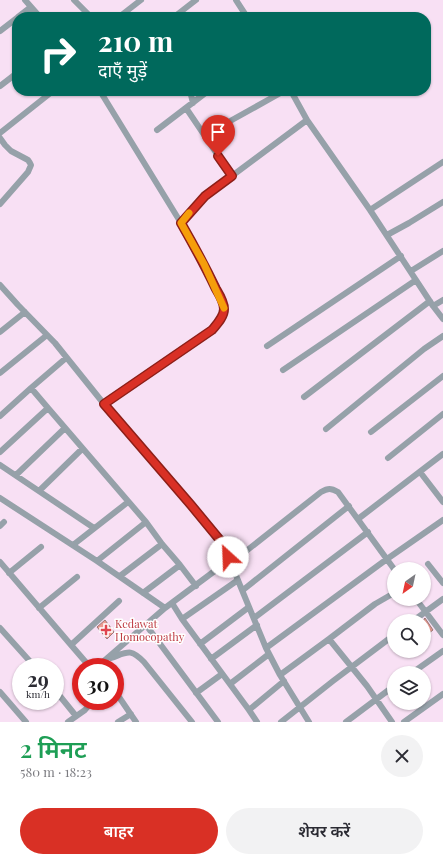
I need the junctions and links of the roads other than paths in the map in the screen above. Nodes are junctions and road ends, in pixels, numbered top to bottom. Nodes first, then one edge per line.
1 (25, 0) edge
2 (141, 0) edge
3 (196, 0) edge
4 (236, 0) edge
5 (76, 1) edge
6 (31, 6) junction
7 (23, 12) edge
8 (36, 12) edge
9 (86, 12) edge
10 (125, 12) edge
11 (180, 12) edge
12 (242, 12) edge
13 (12, 21) edge
14 (0, 31) edge
15 (12, 77) edge
16 (0, 86) edge
17 (47, 96) edge
18 (103, 96) edge
19 (191, 96) edge
20 (202, 96) edge
21 (275, 96) edge
22 (294, 96) edge
23 (193, 103) junction
24 (186, 108) junction
25 (307, 120) junction
26 (156, 130) dead end
27 (0, 132) edge
28 (205, 135) junction
29 (0, 138) edge
30 (443, 162) edge
31 (232, 176) junction
32 (443, 202) edge
33 (0, 204) edge
34 (370, 210) junction
35 (181, 223) junction
36 (387, 235) junction
37 (443, 251) edge
38 (401, 256) junction
39 (411, 271) junction
40 (416, 280) junction
41 (0, 285) edge
42 (443, 300) edge
43 (431, 303) junction
44 (25, 312) junction
45 (443, 319) edge
46 (0, 332) edge
47 (47, 335) junction
48 (443, 337) edge
49 (266, 346) dead end
50 (66, 358) junction
51 (283, 370) dead end
52 (0, 373) edge
53 (443, 376) edge
54 (31, 388) junction
55 (304, 396) dead end
56 (104, 404) junction
57 (48, 408) junction
58 (443, 414) edge
59 (0, 416) edge
60 (65, 428) junction
61 (326, 429) dead end
62 (371, 432) dead end
63 (82, 449) junction
64 (0, 452) edge
65 (442, 456) edge
66 (388, 458) dead end
67 (0, 465) edge
68 (420, 472) junction
69 (16, 475) junction
70 (40, 491) junction
71 (0, 498) edge
72 (128, 502) junction
73 (443, 502) edge
74 (349, 506) junction
75 (358, 519) junction
76 (443, 520) edge
77 (146, 522) junction
78 (94, 528) junction
79 (368, 532) junction
80 (162, 544) junction
81 (72, 545) junction
82 (41, 547) dead end
83 (387, 559) junction
84 (230, 560) junction
85 (98, 561) junction
86 (0, 562) edge
87 (389, 562) edge
88 (180, 565) junction
89 (431, 568) edge
90 (9, 573) junction
91 (120, 576) junction
92 (77, 577) dead end
93 (238, 580) junction
94 (443, 583) edge
95 (196, 586) junction
96 (242, 590) junction
97 (143, 593) junction
98 (387, 596) edge
99 (443, 599) edge
100 (119, 601) dead end
101 (172, 603) junction
102 (422, 606) edge
103 (249, 607) junction
104 (39, 608) junction
105 (165, 608) junction
106 (426, 611) junction
107 (422, 614) edge
108 (182, 619) junction
109 (255, 622) junction
110 (146, 625) junction
111 (0, 628) edge
112 (443, 634) edge
113 (329, 639) junction
114 (387, 640) edge
115 (200, 644) junction
116 (72, 645) junction
117 (268, 651) junction
118 (443, 651) edge
119 (27, 658) edge
120 (83, 658) edge
121 (108, 658) edge
122 (111, 658) edge
123 (211, 659) junction
124 (422, 666) edge
125 (352, 667) junction
126 (222, 674) junction
127 (282, 678) junction
128 (230, 684) junction
129 (387, 691) edge
130 (0, 692) edge
131 (196, 693) junction
132 (443, 694) edge
133 (377, 699) junction
134 (64, 701) edge
135 (124, 704) edge
136 (299, 707) junction
137 (85, 710) edge
138 (249, 710) junction
139 (131, 714) junction
140 (76, 716) junction
141 (26, 722) edge
142 (68, 722) edge
143 (118, 722) edge
144 (136, 722) edge
145 (192, 722) edge
146 (218, 722) edge
147 (257, 722) edge
148 (281, 722) edge
149 (309, 722) edge
150 (346, 722) edge
151 (392, 722) edge
152 (404, 722) edge

1 - 6 street
2 - 10 street
3 - 11 street
4 - 12 street
5 - 9 street
6 - 7 street
6 - 8 street
13 - 14 street
15 - 16 street
17 - 27 street
18 - 35 street
19 - 23 street
20 - 23 street
21 - 28 street
22 - 25 street
23 - 24 street
24 - 26 street
24 - 28 street
25 - 31 street
25 - 34 street
28 - 31 street
29 - 33 street
30 - 34 street
31 - 35 street
32 - 36 street
34 - 36 street
35 - 56 street
36 - 38 street
37 - 39 street
38 - 39 street
38 - 49 street
39 - 40 street
40 - 43 street
40 - 51 street
41 - 44 street
42 - 43 street
43 - 45 street
43 - 55 street
44 - 46 street
44 - 47 street
47 - 50 street
47 - 52 street
48 - 61 street
50 - 54 street
50 - 56 street
53 - 62 street
54 - 57 street
54 - 59 street
56 - 84 street
57 - 60 street
57 - 64 street
58 - 66 street
60 - 63 street
60 - 69 street
63 - 70 street
63 - 72 street
65 - 68 street
67 - 69 street
68 - 73 street
68 - 75 street
69 - 70 street
70 - 78 street
71 - 81 street
72 - 77 street
72 - 78 street
74 - 75 street
74 - 84 street
74 - 96 street
75 - 79 street
76 - 83 street
77 - 80 street
77 - 85 street
78 - 81 street
79 - 83 street
79 - 109 street
80 - 88 street
80 - 91 street
81 - 85 street
82 - 90 street
83 - 87 street
83 - 117 street
84 - 93 street
84 - 95 street
85 - 91 street
86 - 90 street
88 - 95 street
88 - 97 street
89 - 94 street
90 - 104 street
91 - 97 street
92 - 104 street
93 - 96 street
93 - 108 street
95 - 101 street
96 - 103 street
97 - 105 street
98 - 113 street
99 - 106 street
100 - 116 street
101 - 105 street
101 - 108 street
102 - 106 street
103 - 109 street
103 - 115 street
104 - 116 street
105 - 110 street
106 - 107 street
106 - 112 street
108 - 115 street
109 - 117 street
109 - 123 street
110 - 121 street
110 - 131 street
111 - 119 street
113 - 125 street
113 - 127 street
114 - 125 street
115 - 123 street
116 - 120 street
117 - 127 street
117 - 128 street
118 - 124 street
122 - 145 street
123 - 126 street
125 - 133 street
125 - 136 street
126 - 128 street
126 - 131 street
127 - 136 street
127 - 138 street
128 - 138 street
129 - 133 street
130 - 141 street
131 - 146 street
132 - 152 street
133 - 150 street
133 - 151 street
134 - 140 street
135 - 139 street
136 - 148 street
136 - 149 street
137 - 140 street
138 - 147 street
139 - 143 street
139 - 144 street
140 - 142 street

